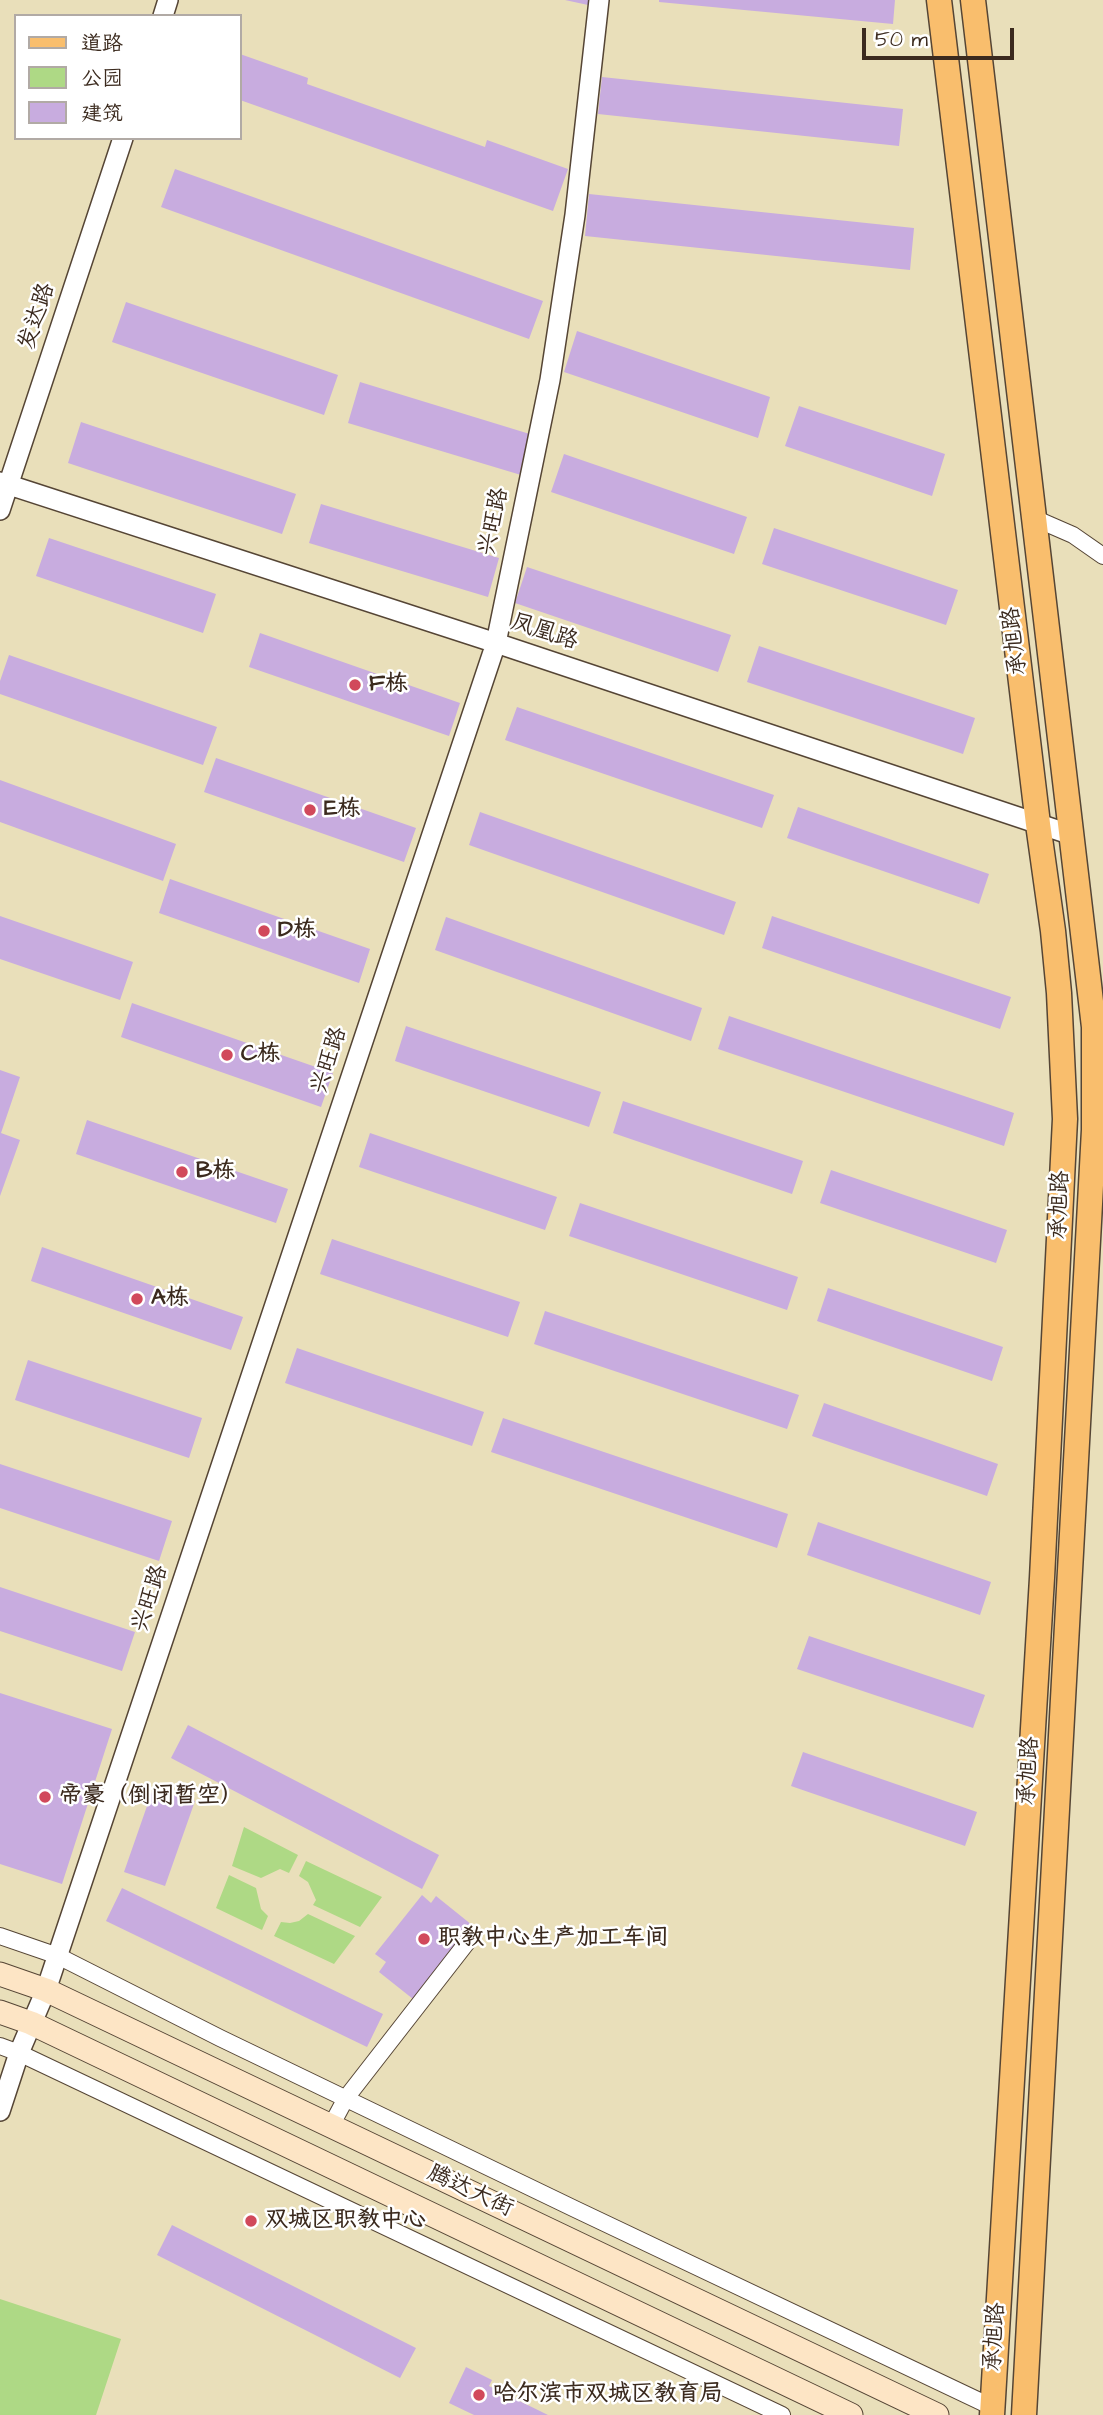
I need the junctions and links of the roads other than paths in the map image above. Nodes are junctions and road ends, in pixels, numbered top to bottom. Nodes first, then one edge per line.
1 (599, 0) edge
2 (939, 0) edge
3 (972, 0) edge
4 (122, 140) edge
5 (5, 483) edge
6 (0, 510) edge
7 (1034, 518) junction
8 (1103, 556) edge
9 (496, 643) junction
10 (1038, 824) junction
11 (1072, 835) junction
12 (0, 1936) edge
13 (472, 1936) dead end
14 (58, 1956) junction
15 (0, 1974) edge
16 (46, 1990) junction
17 (0, 2012) edge
18 (31, 2023) junction
19 (0, 2046) edge
20 (19, 2053) junction
21 (346, 2098) junction
22 (0, 2111) edge
23 (331, 2126) junction
24 (992, 2411) edge
25 (782, 2415) edge
26 (850, 2415) edge
27 (937, 2415) edge
28 (1024, 2415) edge

1 - 9 street, 兴旺路
2 - 10 main road, 承旭路
3 - 7 main road, 承旭路
4 - 5 street, 发达路
5 - 6 street, 发达路
5 - 9 street, 凤凰路
7 - 8 street
7 - 11 main road, 承旭路
9 - 10 street, 凤凰路
9 - 14 street, 兴旺路
10 - 11 street, 凤凰路
10 - 24 main road, 承旭路
11 - 28 main road, 承旭路
12 - 14 street
13 - 21 street
14 - 16 street, 兴旺路
14 - 21 street
15 - 16 main road, 腾达大街
16 - 18 street, 兴旺路
16 - 23 main road, 腾达大街
17 - 18 main road, 腾达大街
18 - 20 street, 兴旺路
18 - 26 main road, 腾达大街
19 - 20 street
20 - 22 street, 兴旺路
20 - 25 street
21 - 23 street
21 - 24 street
23 - 27 main road, 腾达大街

